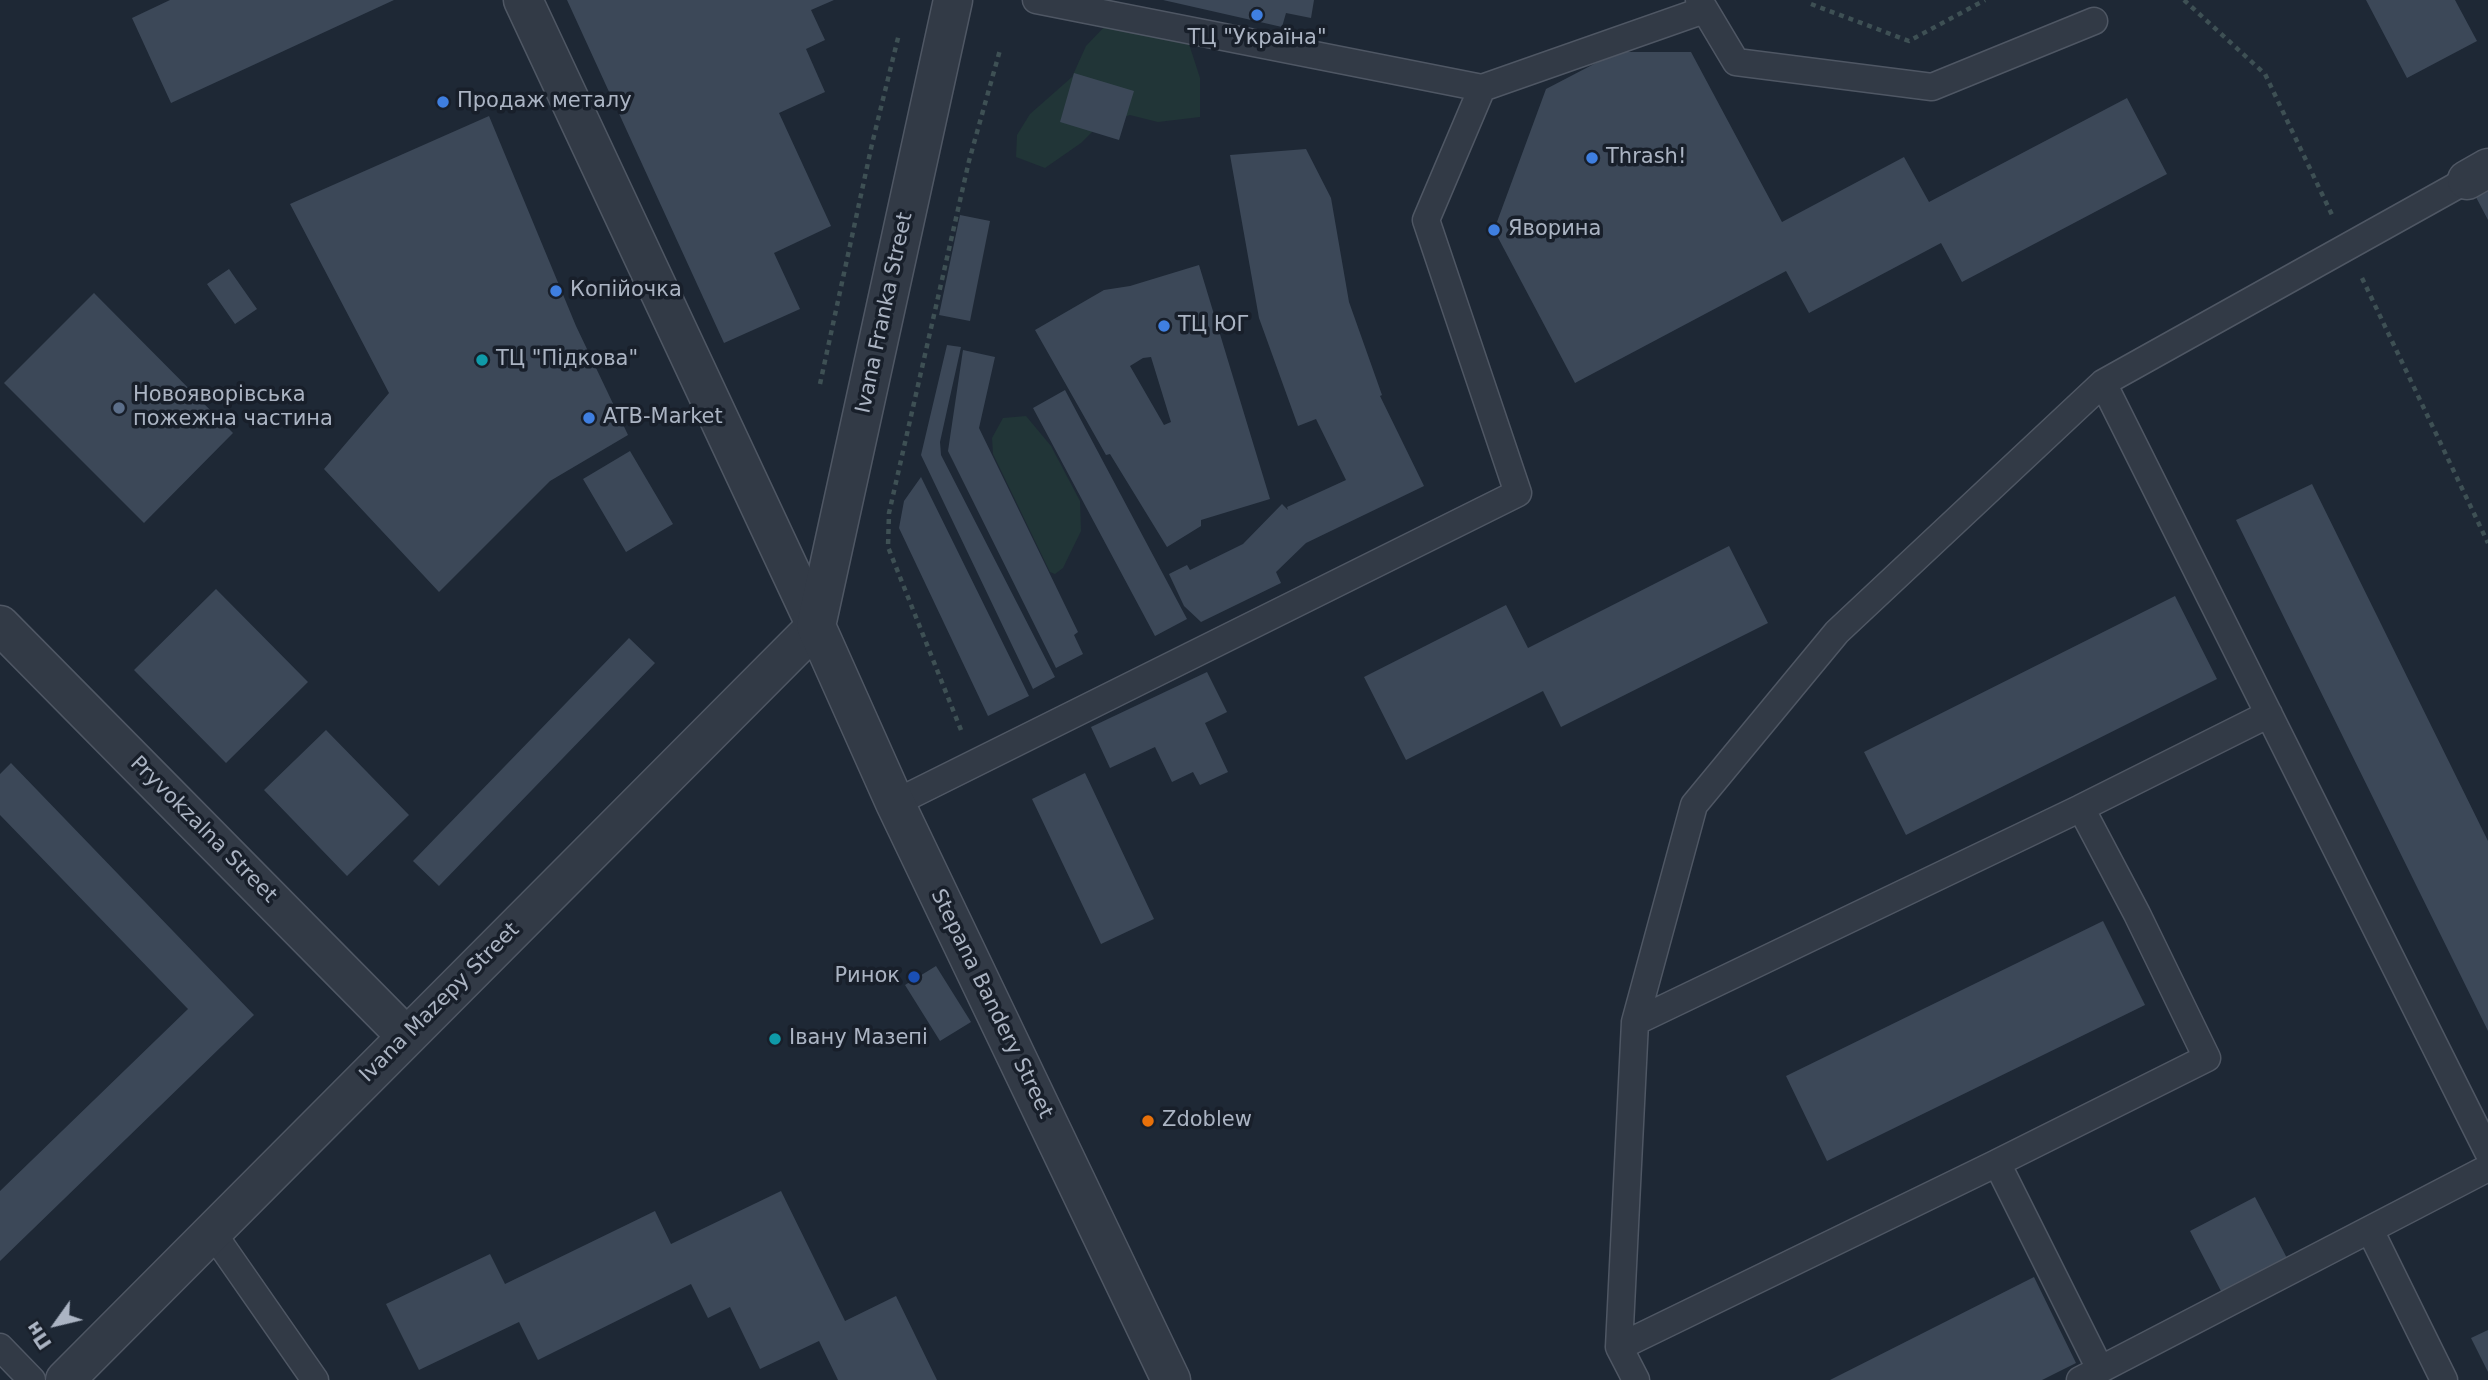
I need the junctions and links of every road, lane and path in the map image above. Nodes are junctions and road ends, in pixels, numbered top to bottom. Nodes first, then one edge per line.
1 (523, 0) edge
2 (953, 0) edge
3 (1036, 0) edge
4 (1985, 0) edge
5 (1811, 4) dead end
6 (1701, 5) edge
7 (2095, 21) dead end
8 (901, 26) dead end
9 (1000, 50) dead end
10 (1482, 88) junction
11 (2478, 174) edge
12 (2103, 383) junction
13 (820, 384) dead end
14 (0, 625) edge
15 (816, 626) junction
16 (2269, 715) junction
17 (974, 764) junction
18 (895, 803) junction
19 (2081, 808) junction
20 (1635, 1023) junction
21 (406, 1036) junction
22 (2488, 1152) edge
23 (1997, 1163) junction
24 (2488, 1168) edge
25 (2370, 1230) junction
26 (212, 1232) junction
27 (0, 1347) edge
28 (1619, 1347) junction
29 (2090, 1375) edge
30 (32, 1380) edge
31 (65, 1380) edge
32 (315, 1380) edge
33 (1171, 1380) edge
34 (1636, 1380) edge
35 (2444, 1380) edge

1 - 15 street, Stepana Bandery Street
2 - 15 street, Ivana Franka Street
3 - 10 lane
4 - 5 path
6 - 7 lane
6 - 10 lane
8 - 13 path
9 - 17 path
10 - 17 lane
11 - 12 lane
12 - 16 lane
12 - 20 lane
14 - 21 street, Pryvokzalna Street
15 - 18 street, Stepana Bandery Street
15 - 21 street, Ivana Mazepy Street
16 - 19 lane
16 - 22 lane
17 - 18 lane
18 - 33 street, Stepana Bandery Street
19 - 20 lane
19 - 23 lane
20 - 28 lane
21 - 26 street, Ivana Mazepy Street
23 - 28 lane
23 - 29 lane
24 - 25 lane
25 - 29 lane
25 - 35 lane
26 - 31 street, Ivana Mazepy Street
26 - 32 lane
27 - 30 lane
28 - 34 lane

